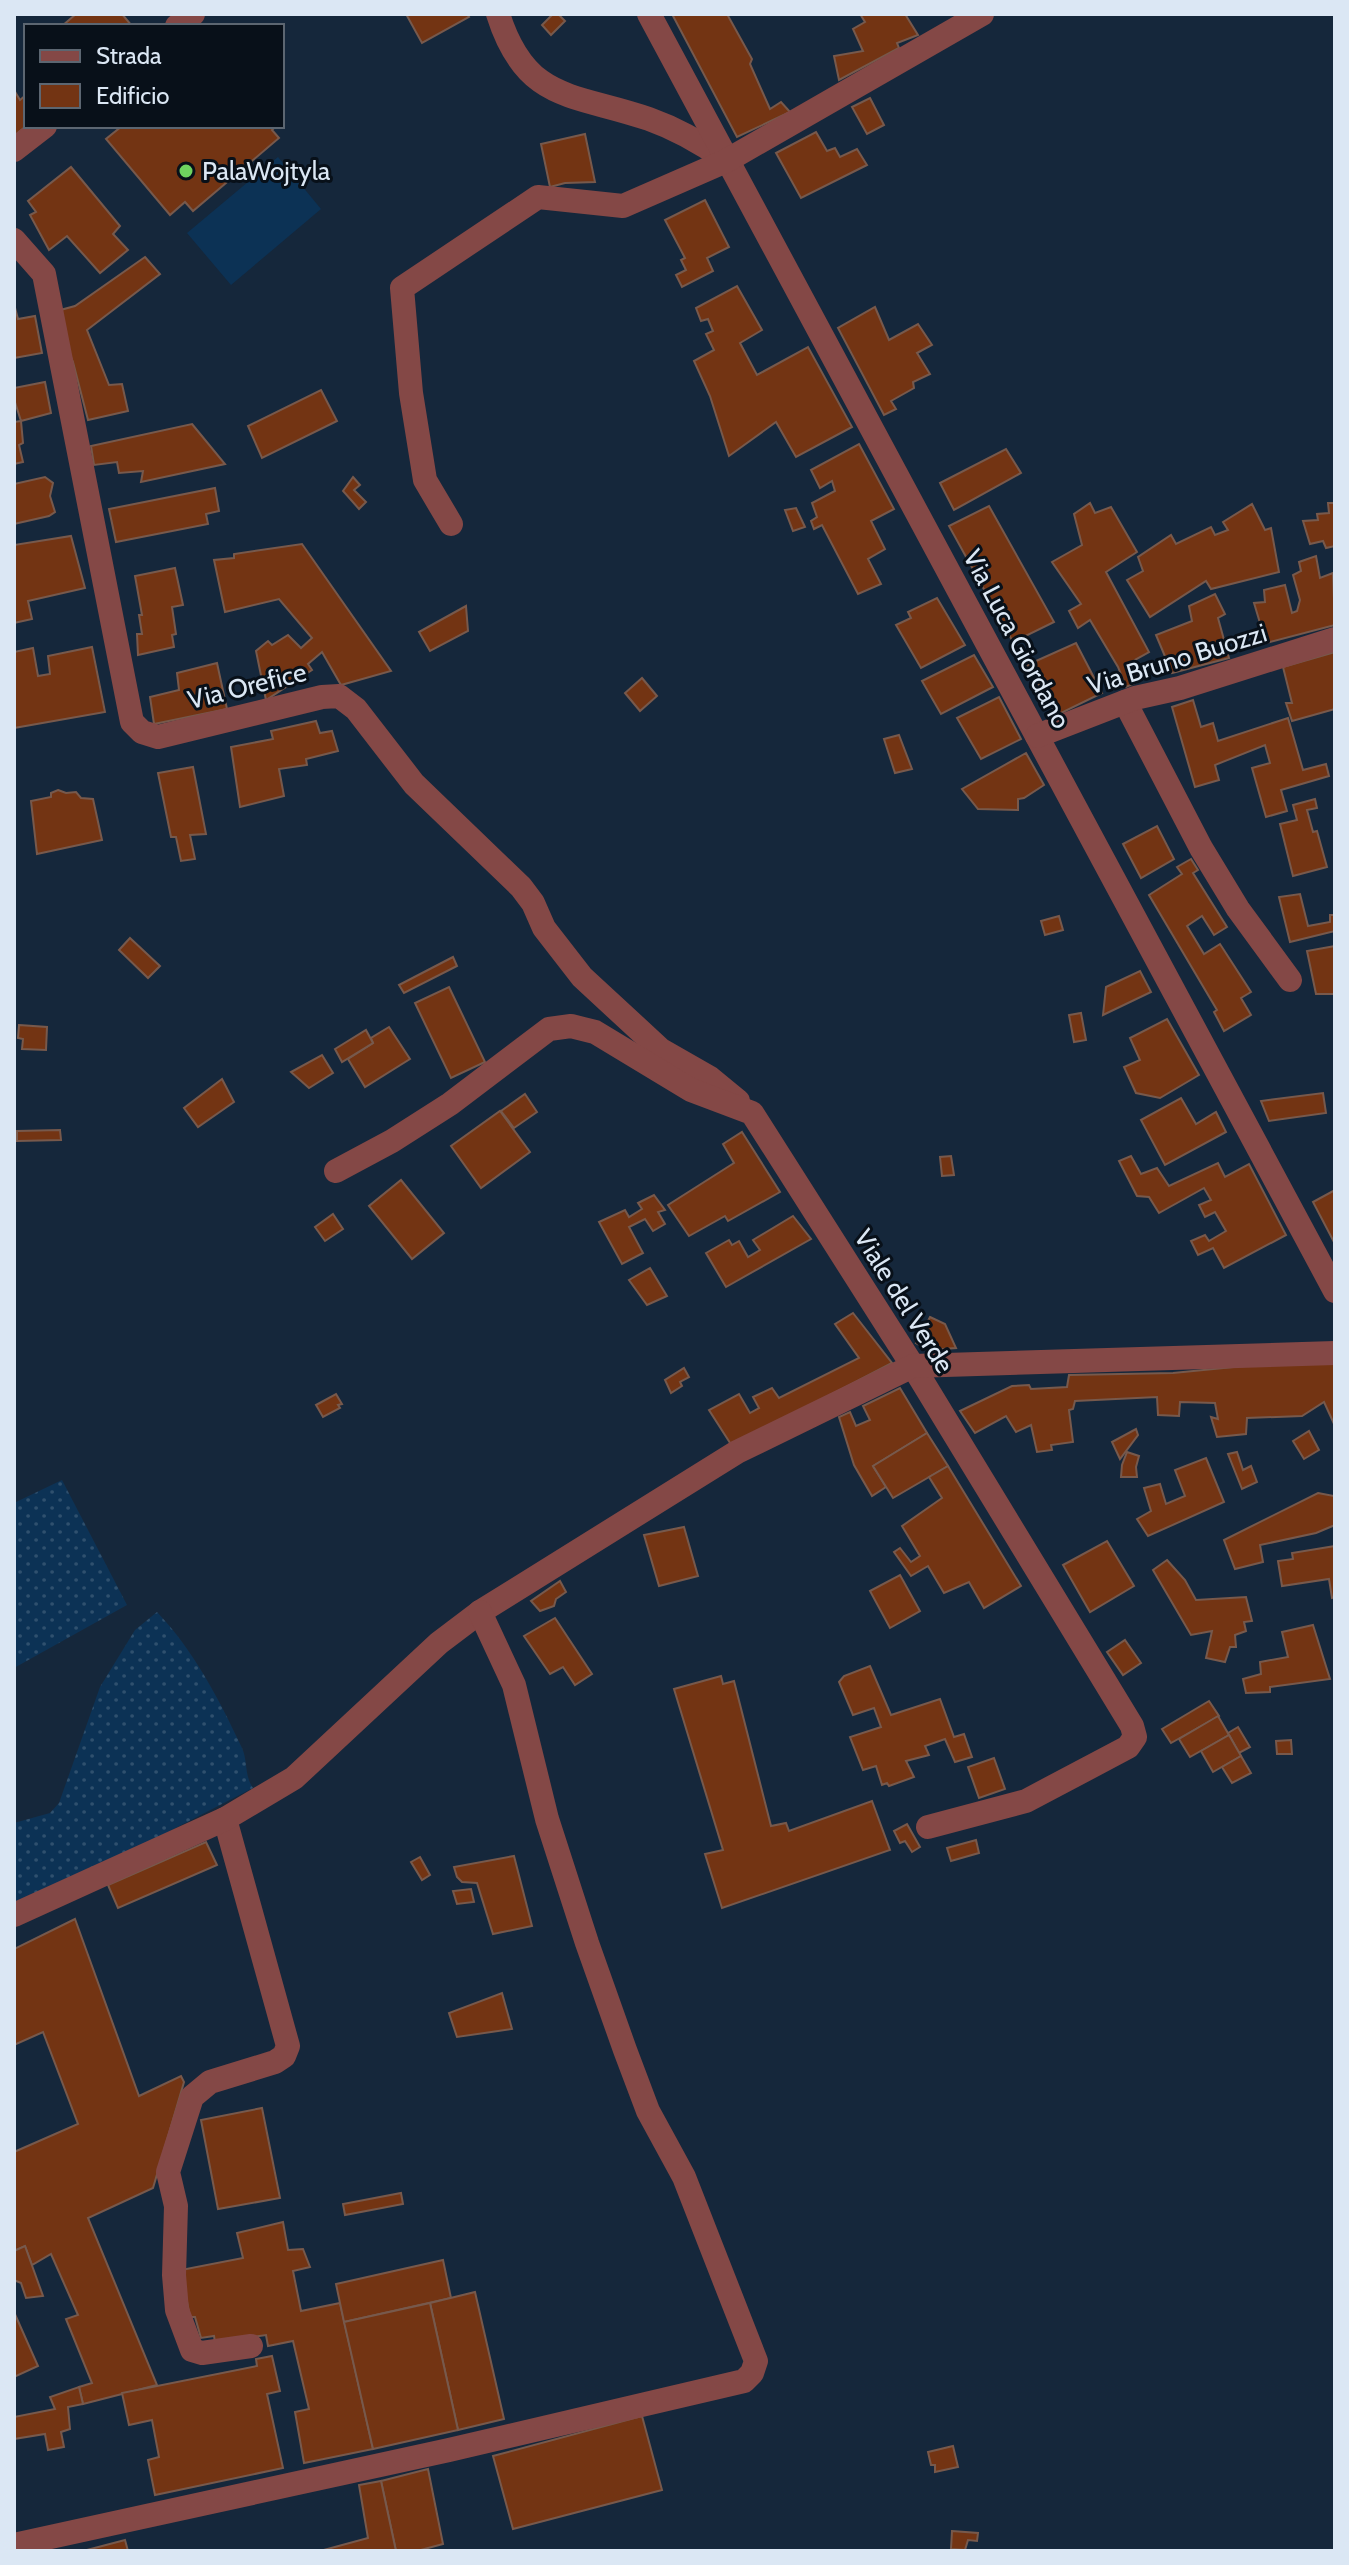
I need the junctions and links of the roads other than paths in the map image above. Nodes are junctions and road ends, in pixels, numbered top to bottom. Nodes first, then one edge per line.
1 (498, 14) edge
2 (649, 14) edge
3 (982, 14) edge
4 (42, 128) edge
5 (14, 150) edge
6 (726, 161) junction
7 (14, 240) edge
8 (451, 524) dead end
9 (1335, 639) edge
10 (1125, 702) junction
11 (1037, 736) junction
12 (1290, 980) dead end
13 (752, 1113) junction
14 (336, 1171) dead end
15 (1335, 1291) edge
16 (1335, 1353) edge
17 (913, 1366) junction
18 (480, 1612) junction
19 (225, 1819) junction
20 (928, 1827) dead end
21 (14, 1915) edge
22 (251, 2346) dead end
23 (14, 2545) edge

1 - 6 street
2 - 6 street, Via Luca Giordano
3 - 6 street
4 - 5 street
6 - 8 street
6 - 11 street, Via Luca Giordano
7 - 13 street, Via Orefice
9 - 10 street, Via Bruno Buozzi
10 - 11 street, Via Bruno Buozzi
10 - 12 street
11 - 15 street, Via Luca Giordano
13 - 14 street
13 - 17 street, Viale del Verde
16 - 17 street
17 - 18 street
17 - 20 street, Viale del Verde
18 - 19 street
18 - 23 street
19 - 21 street
19 - 22 street

